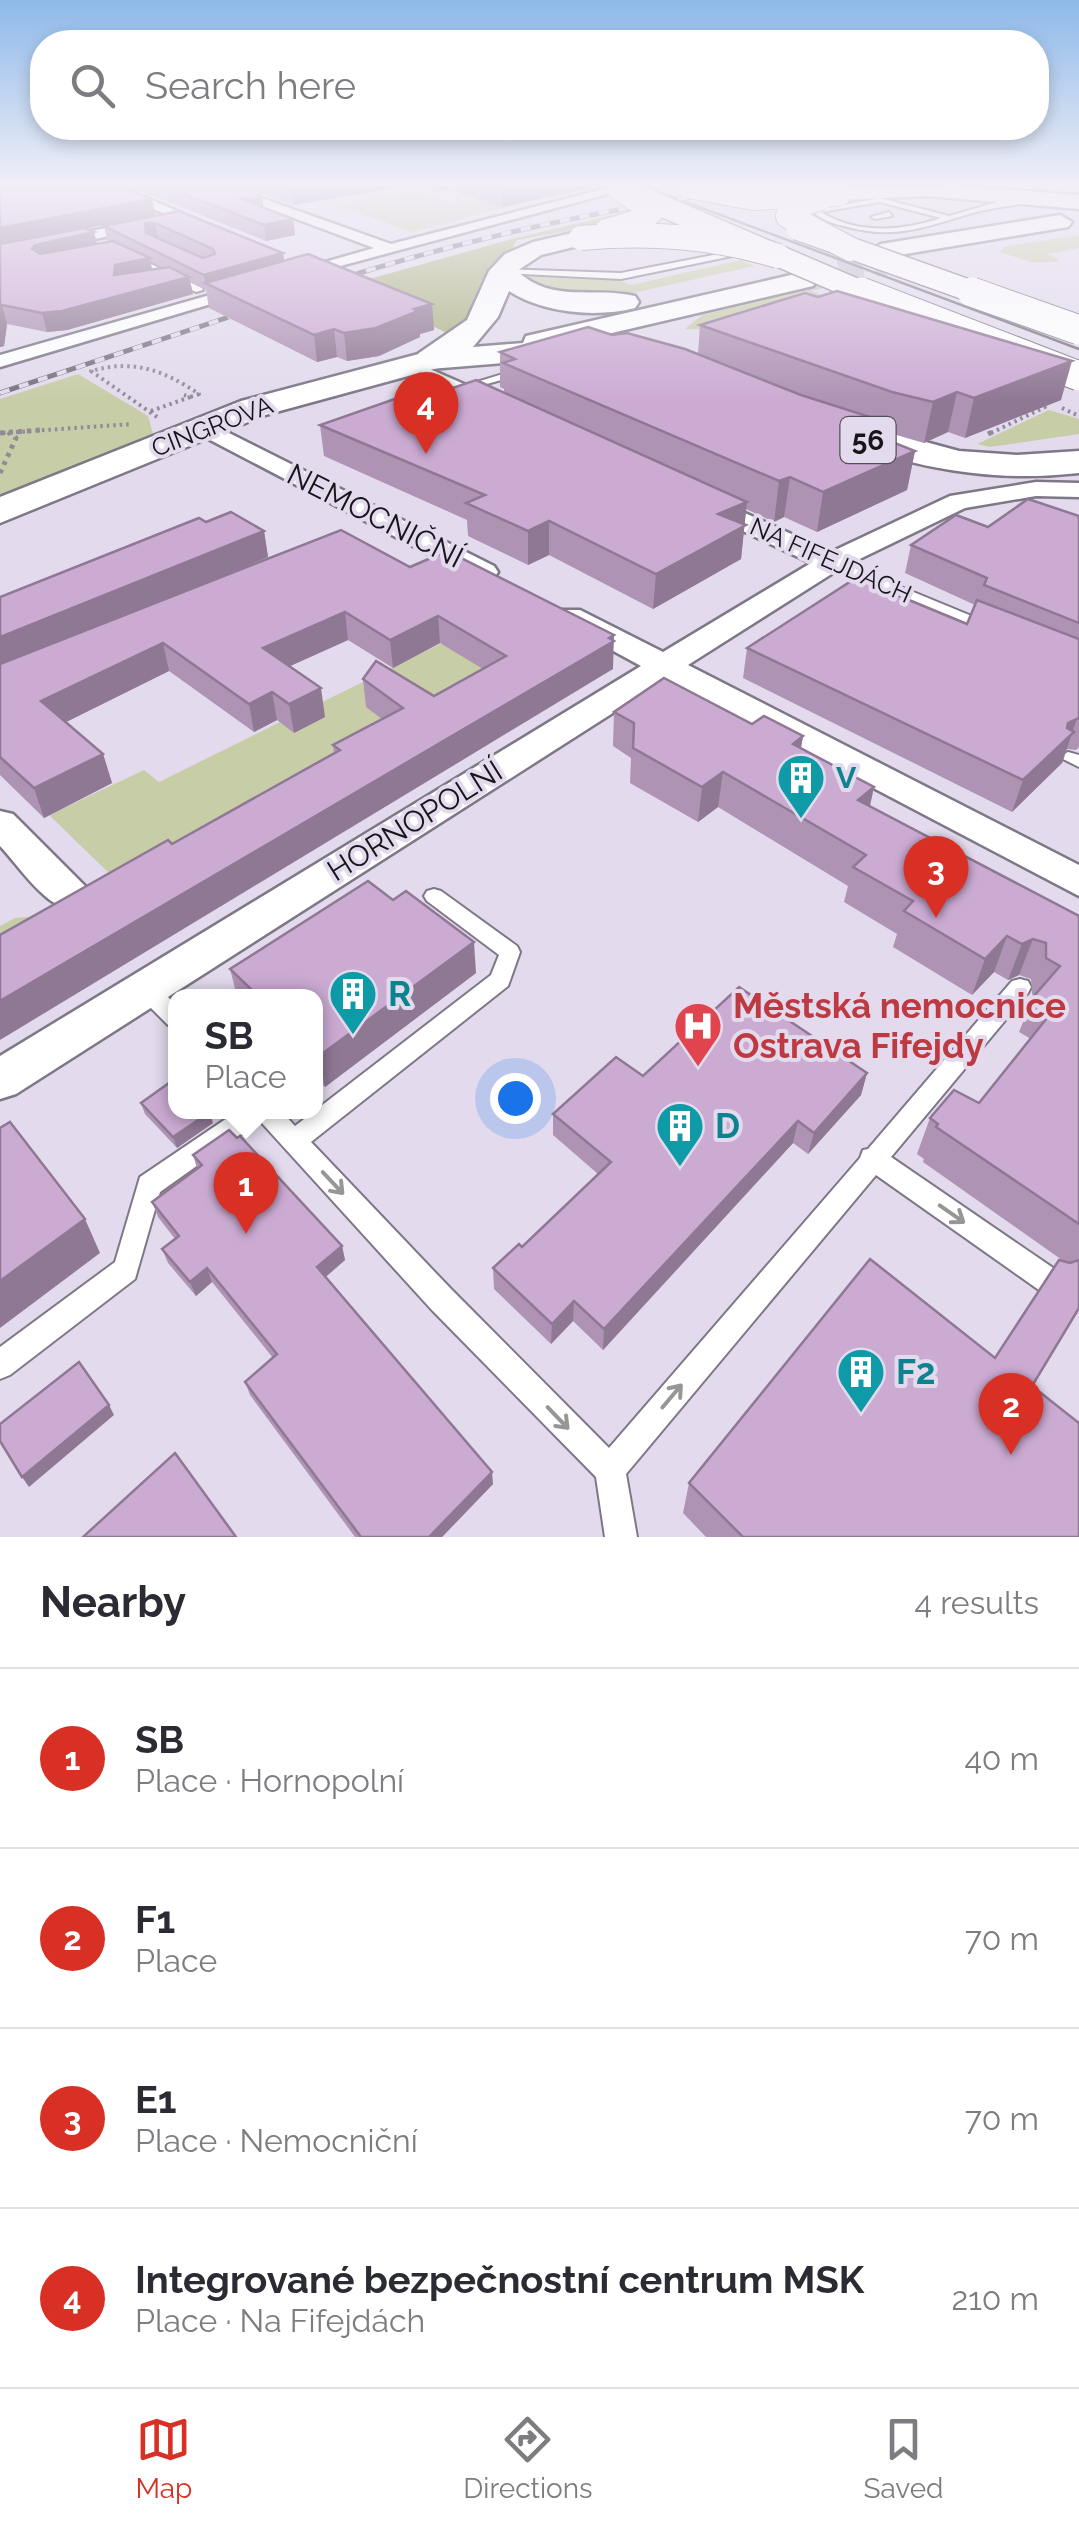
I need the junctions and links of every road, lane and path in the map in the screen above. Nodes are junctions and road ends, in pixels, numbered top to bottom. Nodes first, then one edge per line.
1 (136, 258) edge
2 (284, 258) edge
3 (341, 258) edge
4 (522, 258) edge
5 (711, 258) edge
6 (759, 258) edge
7 (762, 258) edge
8 (896, 258) tunnel mouth
9 (312, 269) junction
10 (786, 270) junction
11 (502, 271) junction
12 (176, 275) junction
13 (157, 281) edge
14 (199, 290) edge
15 (690, 307) junction
16 (1079, 330) edge
17 (616, 331) junction
18 (665, 344) edge
19 (0, 361) edge
20 (558, 361) edge
21 (426, 366) junction
22 (1079, 376) edge
23 (459, 389) junction
24 (1052, 394) edge
25 (192, 406) junction
26 (804, 416) edge
27 (528, 422) edge
28 (163, 423) dead end
29 (8, 432) junction
30 (0, 433) edge
31 (984, 436) edge
32 (1079, 462) edge
33 (0, 473) edge
34 (1034, 478) junction
35 (1079, 490) edge
36 (685, 494) edge
37 (0, 511) edge
38 (384, 521) junction
39 (345, 537) edge
40 (830, 562) junction
41 (512, 586) edge
42 (916, 598) junction
43 (546, 604) edge
44 (899, 610) edge
45 (996, 631) edge
46 (664, 666) junction
47 (0, 822) edge
48 (1079, 882) edge
49 (434, 896) dead end
50 (74, 900) edge
51 (1020, 987) dead end
52 (146, 989) junction
53 (168, 1011) edge
54 (0, 1080) edge
55 (323, 1118) edge
56 (244, 1119) edge
57 (273, 1119) edge
58 (322, 1119) edge
59 (294, 1141) junction
60 (872, 1158) junction
61 (1049, 1280) edge
62 (0, 1364) edge
63 (610, 1470) junction
64 (621, 1537) edge

1 - 12 lane
2 - 9 street
3 - 9 street
4 - 11 main road
5 - 11 lane
6 - 10 street, bridge
7 - 10 main road, bridge
8 - 16 street, bridge
9 - 19 street
10 - 11 main road
10 - 15 main road
10 - 17 main road
10 - 22 street, bridge
11 - 21 main road
12 - 13 lane
12 - 14 lane
15 - 17 main road
15 - 18 main road
17 - 21 main road
17 - 21 main road
20 - 23 lane
21 - 23 street
21 - 25 main road, CINGROVA
23 - 27 street
24 - 31 path
25 - 25 path
25 - 37 main road, CINGROVA
25 - 38 street, NEMOCNIČNÍ
26 - 34 main road, 56
28 - 29 path
29 - 30 path
29 - 33 path
32 - 34 main road, 56
34 - 35 street, HORNOPOLNÍ
34 - 40 street, HORNOPOLNÍ
36 - 40 street, NA FIFEJDÁCH
38 - 39 street
38 - 41 street, NEMOCNIČNÍ
40 - 42 lane, NA FIFEJDÁCH
40 - 46 street, HORNOPOLNÍ
42 - 44 lane
42 - 45 lane, NA FIFEJDÁCH
43 - 46 street
46 - 48 street
46 - 52 street, HORNOPOLNÍ
47 - 50 street
49 - 55 lane
51 - 60 lane
52 - 53 lane
52 - 54 street, HORNOPOLNÍ
56 - 62 lane
57 - 59 lane
58 - 59 lane
59 -> 63 lane
60 -> 61 lane
63 -> 60 lane
63 - 64 lane

